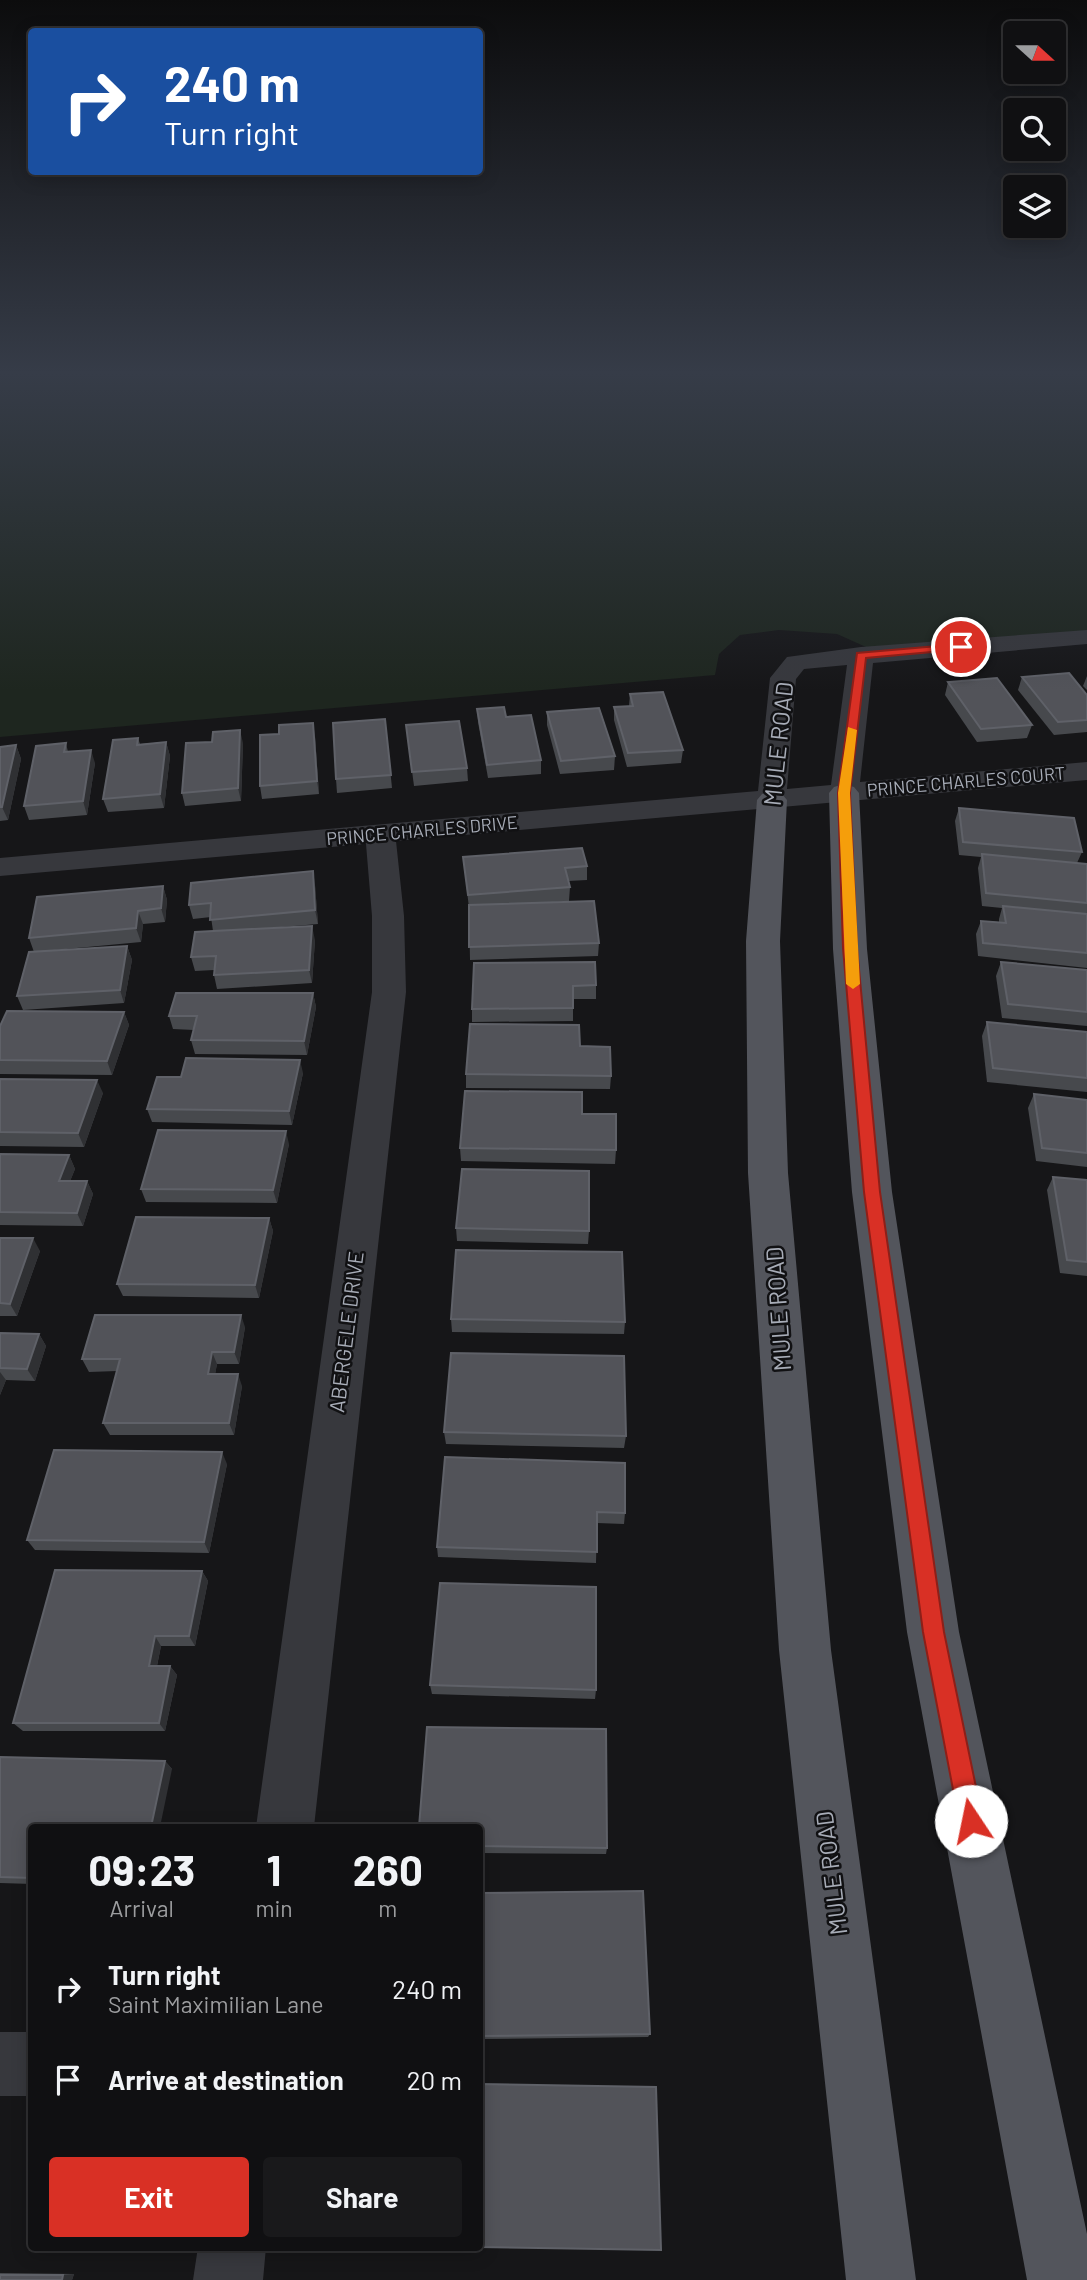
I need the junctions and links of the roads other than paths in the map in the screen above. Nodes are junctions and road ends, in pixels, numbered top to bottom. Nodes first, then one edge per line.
1 (1087, 637) edge
2 (861, 655) junction
3 (1087, 771) edge
4 (844, 793) junction
5 (772, 800) junction
6 (380, 835) junction
7 (0, 867) edge
8 (285, 1824) edge
9 (0, 2064) edge
10 (28, 2064) edge
11 (232, 2251) edge
12 (228, 2280) edge
13 (881, 2280) edge
14 (1062, 2280) edge

1 - 2 street
2 - 4 street
2 - 5 street, MULE ROAD
3 - 4 street, PRINCE CHARLES COURT
4 - 5 street, PRINCE CHARLES DRIVE
4 - 14 main road
5 - 6 street, PRINCE CHARLES DRIVE
5 - 13 main road, MULE ROAD
6 - 7 street, PRINCE CHARLES DRIVE
6 - 8 street, ABERGELE DRIVE
9 - 10 street
11 - 12 street

